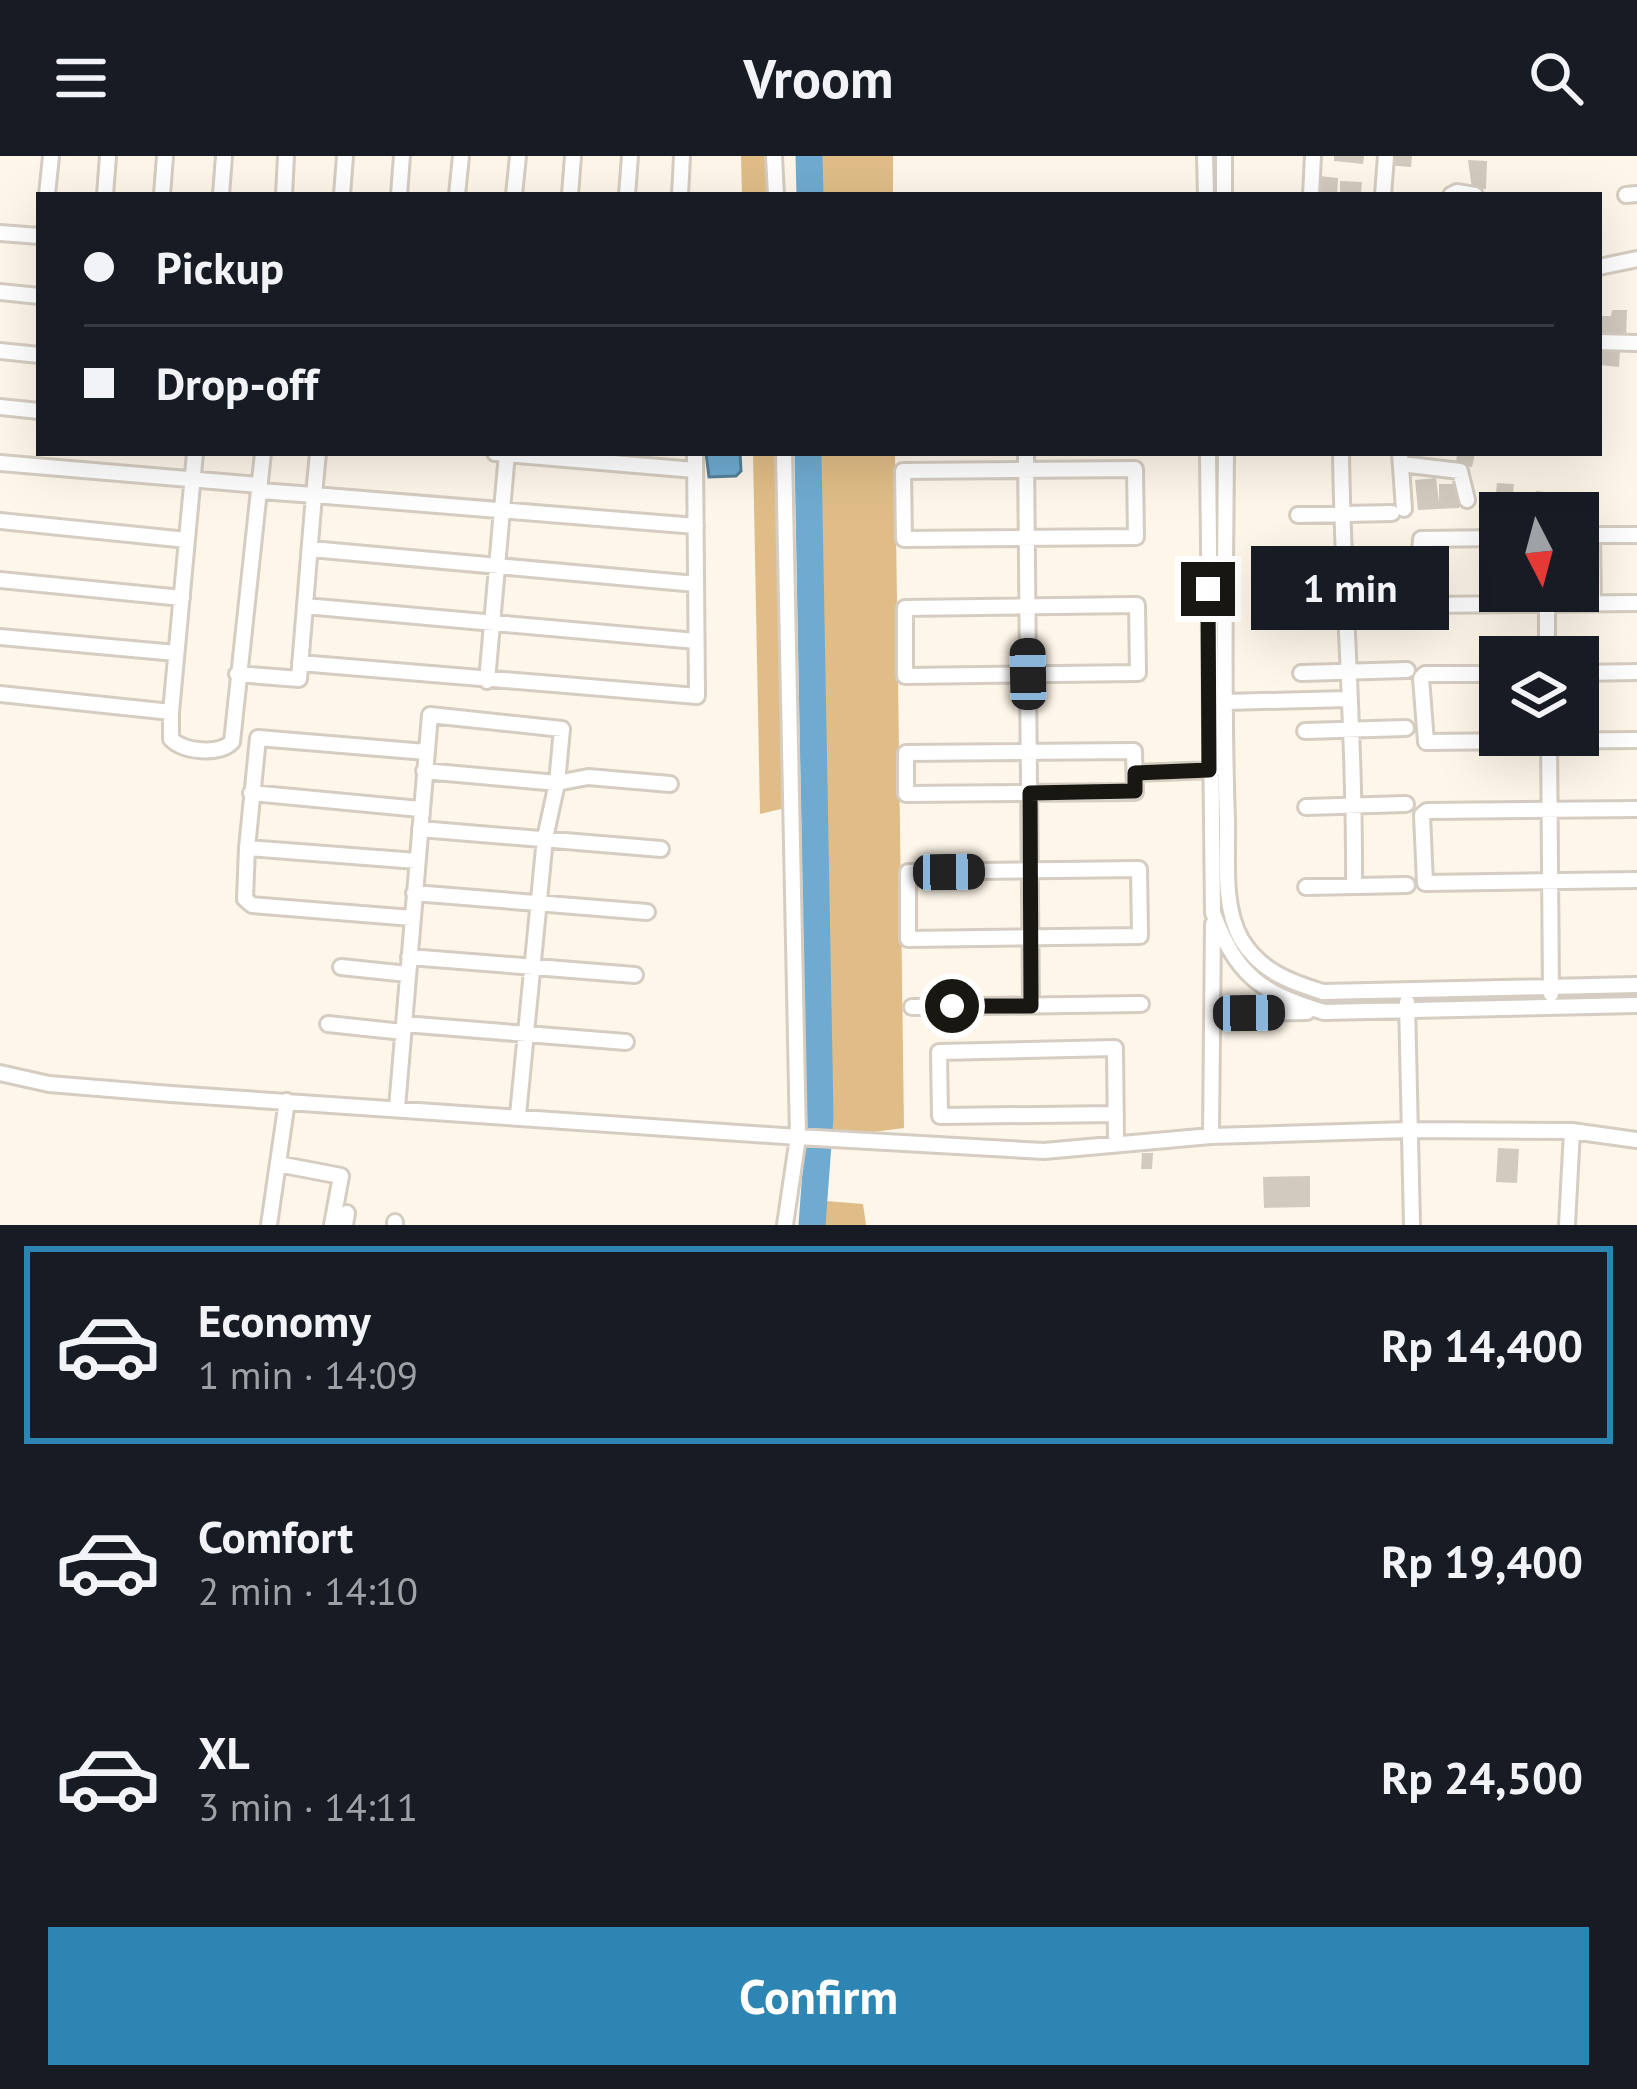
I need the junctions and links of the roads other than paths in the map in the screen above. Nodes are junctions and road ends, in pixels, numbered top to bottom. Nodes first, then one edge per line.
1 (51, 156) edge
2 (109, 156) edge
3 (165, 156) edge
4 (224, 156) edge
5 (286, 156) edge
6 (346, 156) edge
7 (402, 156) edge
8 (461, 156) edge
9 (518, 156) edge
10 (573, 156) edge
11 (630, 156) edge
12 (682, 156) edge
13 (774, 156) edge
14 (1205, 156) edge
15 (1224, 156) edge
16 (1313, 156) edge
17 (1386, 156) edge
18 (47, 192) edge
19 (105, 192) edge
20 (162, 192) edge
21 (221, 192) edge
22 (284, 192) edge
23 (342, 192) edge
24 (398, 192) edge
25 (457, 192) edge
26 (514, 192) edge
27 (570, 192) edge
28 (627, 192) edge
29 (680, 192) edge
30 (776, 192) edge
31 (1206, 192) edge
32 (1224, 192) edge
33 (1311, 192) edge
34 (1383, 192) edge
35 (0, 233) edge
36 (36, 236) edge
37 (1637, 260) edge
38 (1602, 266) edge
39 (0, 292) edge
40 (36, 296) edge
41 (1602, 342) edge
42 (1637, 344) edge
43 (0, 351) edge
44 (36, 355) edge
45 (0, 407) edge
46 (36, 411) edge
47 (195, 456) edge
48 (263, 456) edge
49 (318, 456) edge
50 (507, 456) edge
51 (530, 456) edge
52 (695, 456) edge
53 (784, 456) edge
54 (1026, 456) edge
55 (1208, 456) edge
56 (1226, 456) edge
57 (1341, 456) edge
58 (1401, 459) edge
59 (0, 463) edge
60 (695, 470) junction
61 (1027, 470) junction
62 (192, 481) junction
63 (260, 488) junction
64 (314, 495) junction
65 (1468, 500) dead end
66 (502, 510) junction
67 (1342, 514) junction
68 (1298, 515) dead end
69 (0, 521) edge
70 (695, 526) junction
71 (1599, 535) edge
72 (1637, 535) edge
73 (1027, 538) junction
74 (1479, 538) edge
75 (187, 540) junction
76 (310, 549) junction
77 (497, 564) junction
78 (0, 580) edge
79 (696, 584) junction
80 (1404, 592) dead end
81 (1344, 594) junction
82 (1300, 595) dead end
83 (182, 598) junction
84 (1479, 601) edge
85 (1637, 602) edge
86 (1599, 603) edge
87 (305, 606) junction
88 (1028, 607) junction
89 (492, 623) junction
90 (0, 637) edge
91 (696, 641) junction
92 (176, 653) junction
93 (300, 663) junction
94 (1407, 670) dead end
95 (1346, 671) junction
96 (1637, 672) edge
97 (1301, 673) dead end
98 (1599, 673) edge
99 (238, 674) junction
100 (1028, 674) junction
101 (1479, 674) edge
102 (487, 682) junction
103 (0, 694) edge
104 (1348, 699) junction
105 (1225, 702) junction
106 (171, 712) junction
107 (1406, 728) dead end
108 (1353, 730) junction
109 (1305, 731) dead end
110 (1599, 739) edge
111 (1479, 740) edge
112 (1637, 740) edge
113 (426, 752) junction
114 (1029, 752) junction
115 (1549, 756) edge
116 (1217, 770) junction
117 (424, 771) junction
118 (1135, 773) junction
119 (557, 783) junction
120 (670, 784) dead end
121 (251, 793) junction
122 (1030, 793) junction
123 (1406, 804) dead end
124 (1355, 806) junction
125 (1306, 807) dead end
126 (420, 809) junction
127 (1548, 809) junction
128 (1637, 809) edge
129 (420, 829) junction
130 (545, 838) junction
131 (247, 848) junction
132 (662, 849) dead end
133 (417, 861) junction
134 (1030, 871) junction
135 (1637, 880) edge
136 (1549, 882) junction
137 (1407, 884) dead end
138 (1354, 886) junction
139 (1306, 887) dead end
140 (414, 893) junction
141 (538, 904) junction
142 (647, 912) dead end
143 (1213, 913) junction
144 (412, 918) junction
145 (1031, 938) junction
146 (409, 966) junction
147 (341, 967) dead end
148 (532, 968) junction
149 (635, 975) dead end
150 (1637, 985) edge
151 (1550, 986) junction
152 (1407, 991) junction
153 (1142, 1004) dead end
154 (1551, 1005) junction
155 (1637, 1005) edge
156 (1031, 1006) junction
157 (912, 1007) dead end
158 (1407, 1010) junction
159 (1324, 1012) junction
160 (1212, 1014) junction
161 (328, 1024) dead end
162 (404, 1028) junction
163 (526, 1033) junction
164 (626, 1042) dead end
165 (0, 1072) edge
166 (286, 1101) junction
167 (397, 1108) junction
168 (1116, 1114) junction
169 (518, 1115) junction
170 (1408, 1130) junction
171 (1572, 1131) junction
172 (1211, 1136) junction
173 (801, 1138) junction
174 (1637, 1140) edge
175 (1116, 1143) junction
176 (278, 1165) junction
177 (269, 1225) edge
178 (332, 1225) edge
179 (785, 1225) edge
180 (1412, 1225) edge
181 (1567, 1225) edge

1 - 18 street
2 - 19 street
3 - 20 street
4 - 21 street
5 - 22 street
6 - 23 street
7 - 24 street
8 - 25 street
9 - 26 street
10 - 27 street
11 - 28 street
12 - 29 street
13 - 30 street
14 - 31 street
15 - 32 street
16 - 33 street
17 - 34 street
35 - 36 street
37 - 38 street
39 - 40 street
41 - 42 street
43 - 44 street
45 - 46 street
47 - 62 street
48 - 63 street
49 - 64 street
50 - 66 street
51 - 60 street
52 - 60 street
53 - 173 street
54 - 61 street
55 - 116 street
56 - 105 street
57 - 67 street
58 - 65 street
58 - 67 street
59 - 62 street
60 - 70 street
61 - 73 street
61 - 73 street
61 - 73 street
62 - 63 street
62 - 75 street
63 - 64 street
63 - 99 street
64 - 66 street
64 - 76 street
66 - 70 street
66 - 77 street
67 - 68 street
67 - 81 street
69 - 75 street
70 - 79 street
71 - 72 street
73 - 88 street
74 - 84 street
75 - 83 street
76 - 77 street
76 - 87 street
77 - 79 street
77 - 89 street
78 - 83 street
79 - 91 street
80 - 81 street
81 - 82 street
81 - 95 street
83 - 92 street
85 - 86 street
87 - 89 street
87 - 93 street
88 - 100 street
88 - 100 street
88 - 100 street
89 - 91 street
89 - 102 street
90 - 92 street
91 - 102 street
92 - 106 street
93 - 99 street
93 - 102 street
94 - 95 street
95 - 97 street
95 - 104 street
96 - 98 street
99 - 106 street
100 - 114 street
101 - 111 street
103 - 106 street
104 - 105 street
104 - 108 street
105 - 116 street
107 - 108 street
108 - 109 street
108 - 124 street
110 - 112 street
113 - 117 street
113 - 119 street
113 - 121 street
114 - 118 street
114 - 122 street
114 - 122 street
115 - 127 street
116 - 118 street
116 - 143 street
116 - 152 street
117 - 119 street
117 - 126 street
118 - 122 street
119 - 120 street
119 - 130 street
121 - 126 street
121 - 131 street
122 - 134 street
123 - 124 street
124 - 125 street
124 - 138 street
126 - 129 street
127 - 128 street
127 - 136 street
127 - 136 street
129 - 130 street
129 - 133 street
130 - 132 street
130 - 141 street
131 - 133 street
131 - 144 street
133 - 140 street
134 - 145 street
134 - 145 street
134 - 145 street
135 - 136 street
136 - 151 street
137 - 138 street
138 - 139 street
140 - 141 street
140 - 144 street
141 - 142 street
141 - 148 street
143 - 159 street
143 - 160 street
144 - 146 street
145 - 156 street
146 - 147 street
146 - 148 street
146 - 162 street
148 - 149 street
148 - 163 street
150 - 151 street
151 - 152 street
151 - 154 street
152 - 158 street
153 - 156 street
154 - 155 street
154 - 158 street
156 - 157 street
158 - 159 street
158 - 170 street
159 - 160 street
160 - 172 street
161 - 162 street
162 - 163 street
162 - 167 street
163 - 164 street
163 - 169 street
165 - 166 street
166 - 167 street
166 - 176 street
167 - 169 street
168 - 168 street
168 - 175 street
169 - 173 street
170 - 171 street
170 - 172 street
170 - 180 street
171 - 174 street
171 - 181 street
172 - 175 street
173 - 175 street
173 - 179 street
176 - 177 street
176 - 178 street

